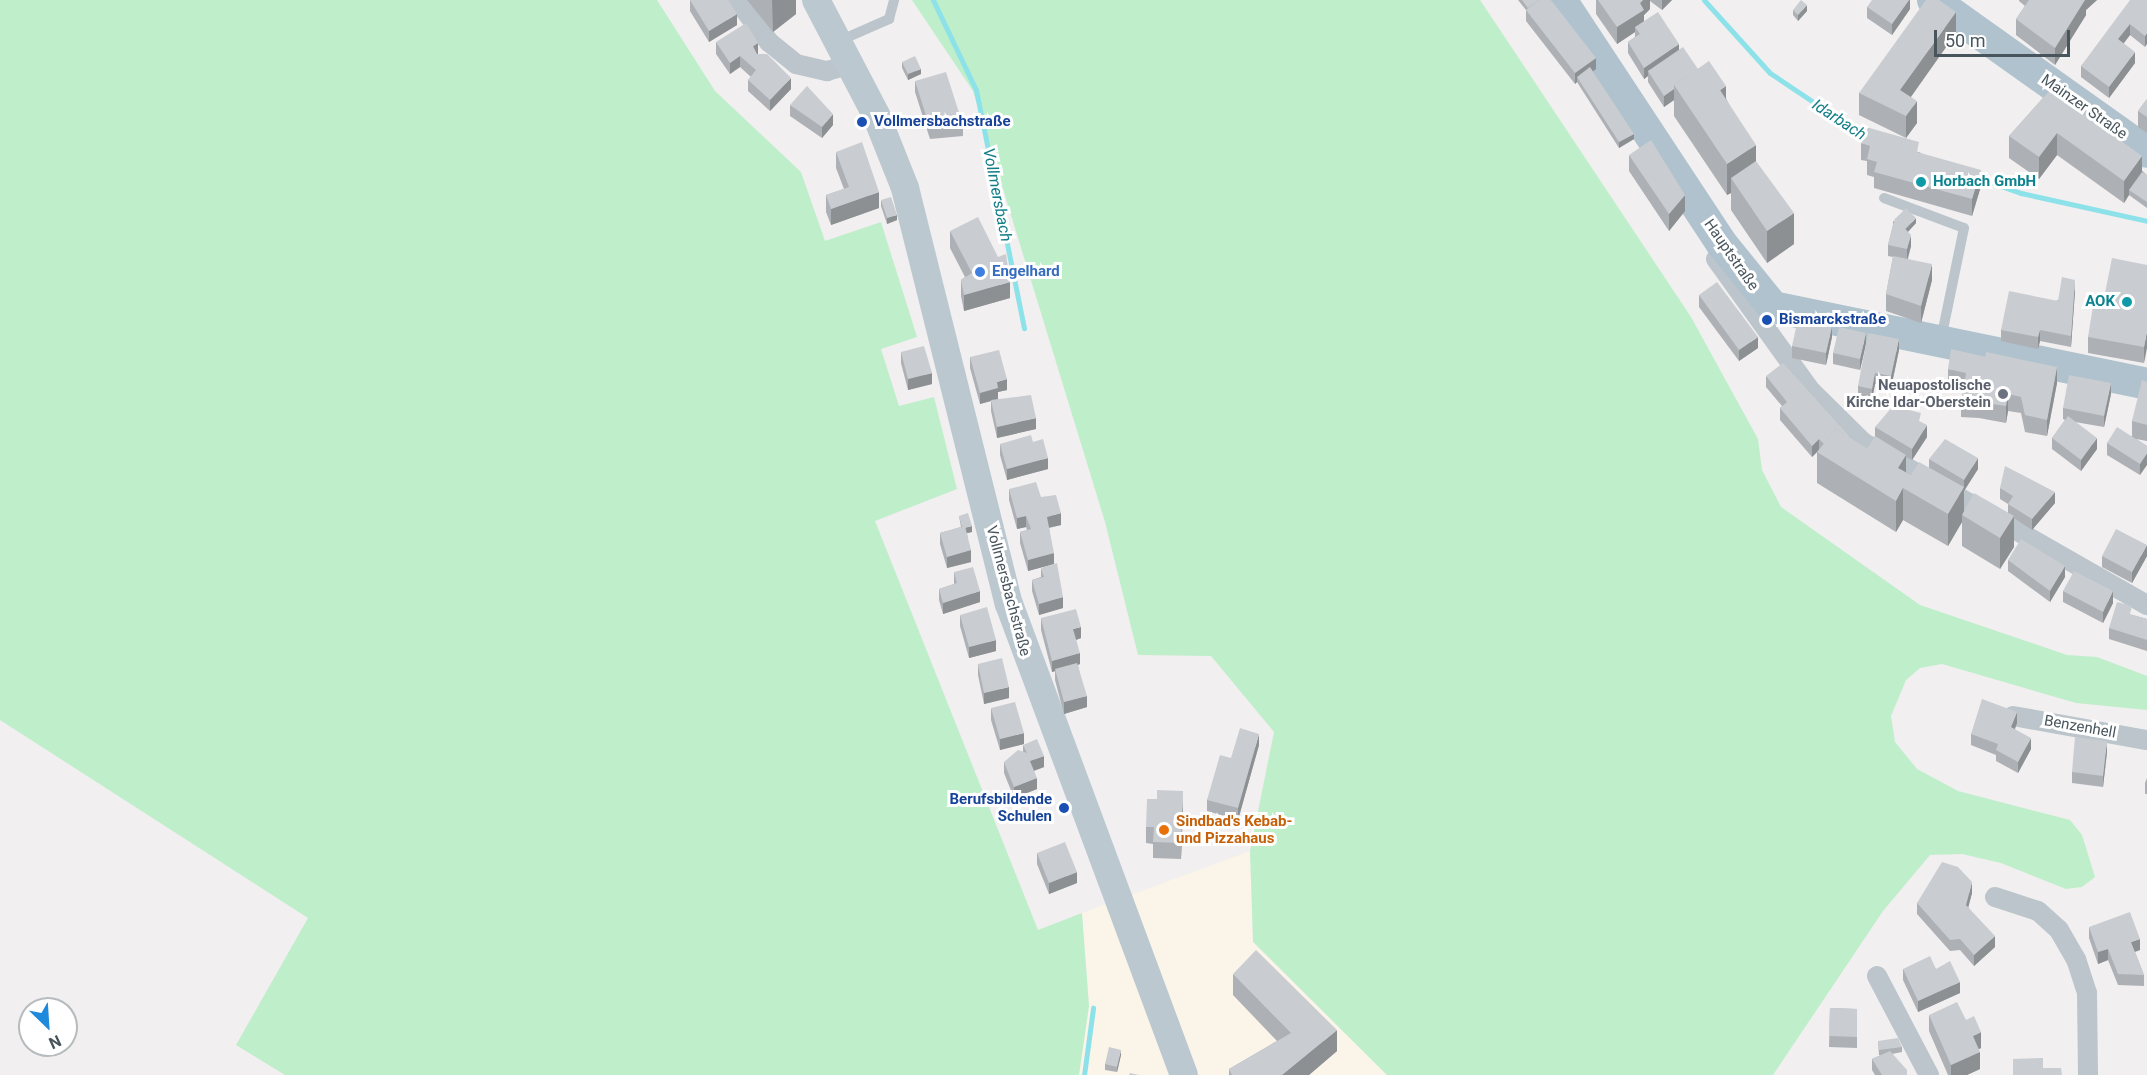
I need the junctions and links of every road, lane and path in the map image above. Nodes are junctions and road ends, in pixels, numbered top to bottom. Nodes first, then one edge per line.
1 (737, 0) edge
2 (816, 0) edge
3 (894, 0) edge
4 (1561, 0) edge
5 (1933, 0) edge
6 (846, 52) junction
7 (2147, 152) edge
8 (1884, 198) dead end
9 (1704, 216) junction
10 (1940, 342) junction
11 (2147, 384) edge
12 (2147, 605) edge
13 (2013, 716) edge
14 (2147, 740) edge
15 (1995, 897) dead end
16 (1877, 976) dead end
17 (1184, 1075) edge
18 (1929, 1075) edge
19 (2088, 1075) edge

1 - 6 street
2 - 6 main road, Vollmersbachstraße
3 - 6 lane
4 - 9 main road, Hauptstraße
5 - 7 main road, Mainzer Straße
6 - 17 main road, Vollmersbachstraße
8 - 10 lane
9 - 10 main road, Hauptstraße
9 - 12 street
10 - 11 main road, Hauptstraße
13 - 14 street, Benzenhell
15 - 19 street
16 - 18 street

